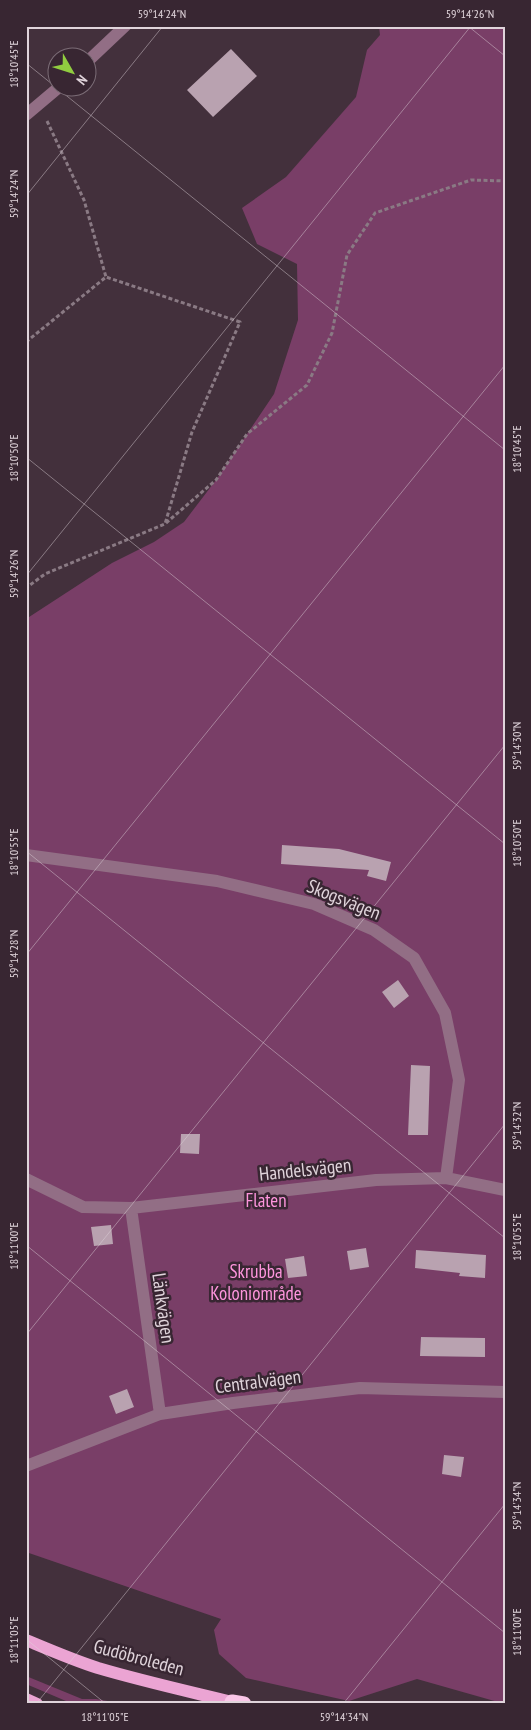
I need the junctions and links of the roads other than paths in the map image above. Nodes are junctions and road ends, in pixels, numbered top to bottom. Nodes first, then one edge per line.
1 (125, 26) edge
2 (98, 52) edge
3 (48, 97) edge
4 (26, 115) edge
5 (26, 855) edge
6 (446, 1178) junction
7 (26, 1179) edge
8 (505, 1190) edge
9 (131, 1208) junction
10 (505, 1392) edge
11 (160, 1414) junction
12 (26, 1466) edge
13 (26, 1640) edge
14 (26, 1645) edge
15 (61, 1655) junction
16 (26, 1699) edge
17 (238, 1703) edge
18 (37, 1704) edge

1 - 2 street
3 - 4 street
5 - 6 street, Skogsvägen
6 - 8 street, Handelsvägen
6 - 9 street, Handelsvägen
7 - 9 street, Handelsvägen
9 - 11 street, Länkvägen
10 - 11 street, Centralvägen
11 - 12 street, Centralvägen
13 - 15 main road, Gudöbroleden
14 - 15 main road
15 - 17 main road, Gudöbroleden
16 - 18 main road

